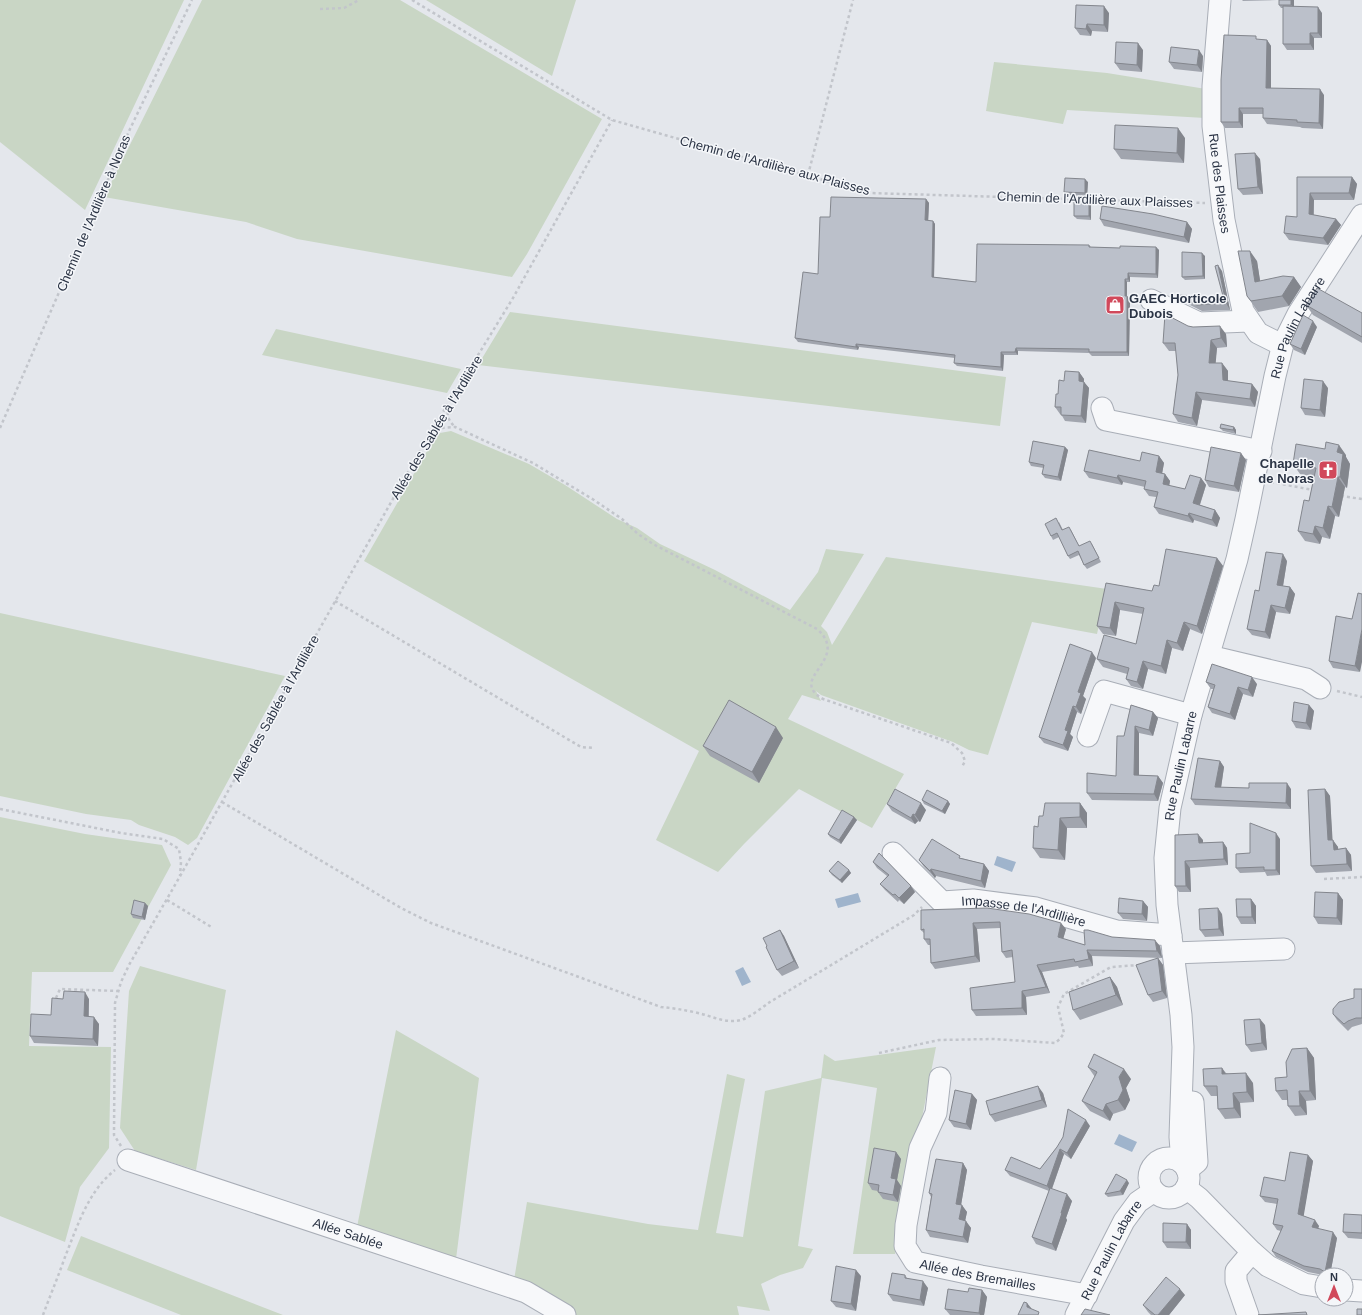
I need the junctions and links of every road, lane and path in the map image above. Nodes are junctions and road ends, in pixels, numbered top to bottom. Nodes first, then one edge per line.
1 (192, 0) edge
2 (359, 0) edge
3 (412, 0) edge
4 (853, 0) edge
5 (1220, 0) edge
6 (320, 9) dead end
7 (612, 120) junction
8 (808, 175) junction
9 (1221, 203) junction
10 (1362, 215) edge
11 (1151, 300) dead end
12 (1249, 321) junction
13 (1283, 344) junction
14 (452, 399) junction
15 (1102, 408) dead end
16 (455, 427) junction
17 (0, 428) edge
18 (429, 435) junction
19 (1261, 451) junction
20 (1254, 479) junction
21 (1320, 492) edge
22 (1335, 494) edge
23 (1362, 500) edge
24 (335, 601) junction
25 (1209, 656) junction
26 (1320, 688) joint
27 (1362, 698) edge
28 (1191, 715) junction
29 (1088, 736) dead end
30 (594, 748) dead end
31 (962, 768) dead end
32 (222, 802) junction
33 (0, 809) edge
34 (893, 853) dead end
35 (179, 878) junction
36 (1362, 878) edge
37 (1324, 879) dead end
38 (935, 894) junction
39 (167, 900) junction
40 (213, 928) dead end
41 (1172, 944) junction
42 (1284, 949) dead end
43 (1143, 965) edge
44 (118, 991) junction
45 (56, 998) edge
46 (879, 1053) dead end
47 (940, 1078) dead end
48 (1182, 1082) junction
49 (128, 1160) junction
50 (1160, 1160) junction
51 (1185, 1174) junction
52 (1154, 1191) junction
53 (1252, 1252) junction
54 (1314, 1286) edge
55 (1087, 1296) junction
56 (43, 1315) edge
57 (565, 1315) edge
58 (1076, 1315) edge
59 (1248, 1315) edge

1 - 17 path, Chemin de l'Ardilière à Noras
2 - 6 path
3 - 7 path, Chemin de l'Ardilière aux Plaisses
4 - 8 path
5 - 9 street, Rue des Plaisses
7 - 8 path, Chemin de l'Ardilière aux Plaisses
7 - 14 path, Allée des Sablée à l'Ardilière
8 - 9 path, Chemin de l'Ardilière aux Plaisses
9 - 12 street, Rue des Plaisses
10 - 13 street, Rue Paulin Labarre
11 - 12 street
12 - 13 street, Rue des Plaisses
13 - 19 street, Rue Paulin Labarre
14 - 16 path
14 - 18 path, Allée des Sablée à l'Ardilière
15 - 19 street
16 - 18 path
16 - 31 path
18 - 24 path, Allée des Sablée à l'Ardilière
19 - 20 street, Rue Paulin Labarre
20 - 21 path
20 - 25 street, Rue Paulin Labarre
22 - 23 path
24 - 30 path
24 - 32 path, Allée des Sablée à l'Ardilière
25 - 26 street
25 - 28 street, Rue Paulin Labarre
26 - 27 path
28 - 29 street
28 - 41 street, Rue Paulin Labarre
32 - 35 path, Allée des Sablée à l'Ardilière
32 - 38 path
33 - 35 path
34 - 38 street, Impasse de l'Ardillière
35 - 39 path, Allée des Sablée à l'Ardilière
36 - 37 path
38 - 41 street, Impasse de l'Ardillière
39 - 40 path
39 - 44 path, Allée des Sablée à l'Ardilière
41 - 42 street
41 - 48 street, Rue Paulin Labarre
43 - 46 path
44 - 45 path
44 - 49 path, Allée des Sablée à l'Ardilière
47 - 55 street, Allée des Bremailles
48 - 50 street, Rue Paulin Labarre
48 - 51 street
49 - 56 path
49 - 57 street, Allée Sablée
50 - 51 street
50 - 52 street
51 - 52 street
51 - 53 street
52 - 55 street, Rue Paulin Labarre
53 - 54 street
53 - 59 street
55 - 58 street, Rue Paulin Labarre

